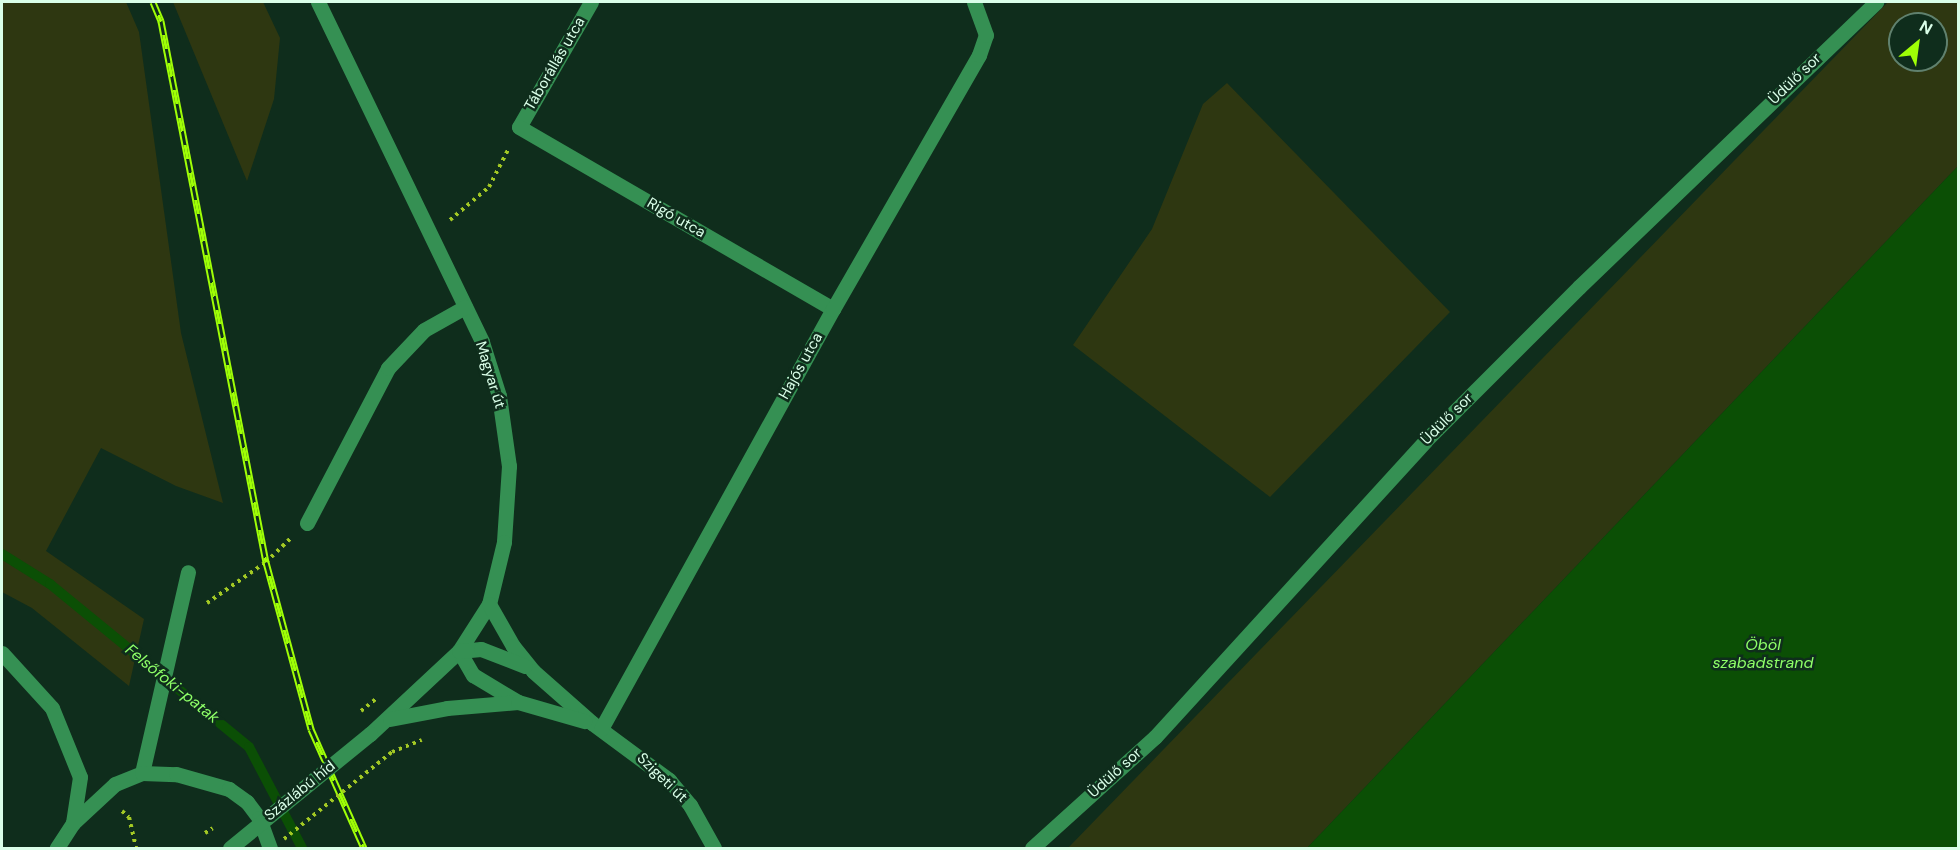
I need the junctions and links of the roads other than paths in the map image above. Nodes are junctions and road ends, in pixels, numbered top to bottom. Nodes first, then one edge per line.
1 (318, 2) edge
2 (591, 2) edge
3 (974, 2) edge
4 (1876, 2) edge
5 (519, 128) joint
6 (465, 307) junction
7 (832, 309) junction
8 (307, 524) road end
9 (188, 572) dead end
10 (489, 604) junction
11 (459, 651) junction
12 (2, 653) edge
13 (533, 671) junction
14 (518, 702) junction
15 (390, 719) junction
16 (596, 726) junction
17 (370, 734) joint
18 (142, 773) junction
19 (73, 823) junction
20 (276, 845) edge
21 (57, 849) edge
22 (230, 849) edge
23 (714, 849) edge
24 (1032, 849) edge

1 - 6 street, Magyar út
2 - 5 street, Táborállás utca
3 - 7 street, Hajós utca
4 - 24 street, Üdülő sor
5 - 7 street, Rigó utca
6 - 8 street
6 - 10 street, Magyar út
7 - 16 street, Hajós utca
9 - 18 street
10 - 11 street, Magyar út
10 - 13 street
11 - 13 street
11 - 14 street
11 - 15 street, Magyar út
12 - 19 street
13 - 16 street, Szigeti út
14 - 15 street
14 - 16 street
15 - 17 street, Magyar út
16 - 23 street, Szigeti út
17 - 22 street, Százlábú híd, bridge
18 - 19 street
18 - 20 street
19 - 21 street

